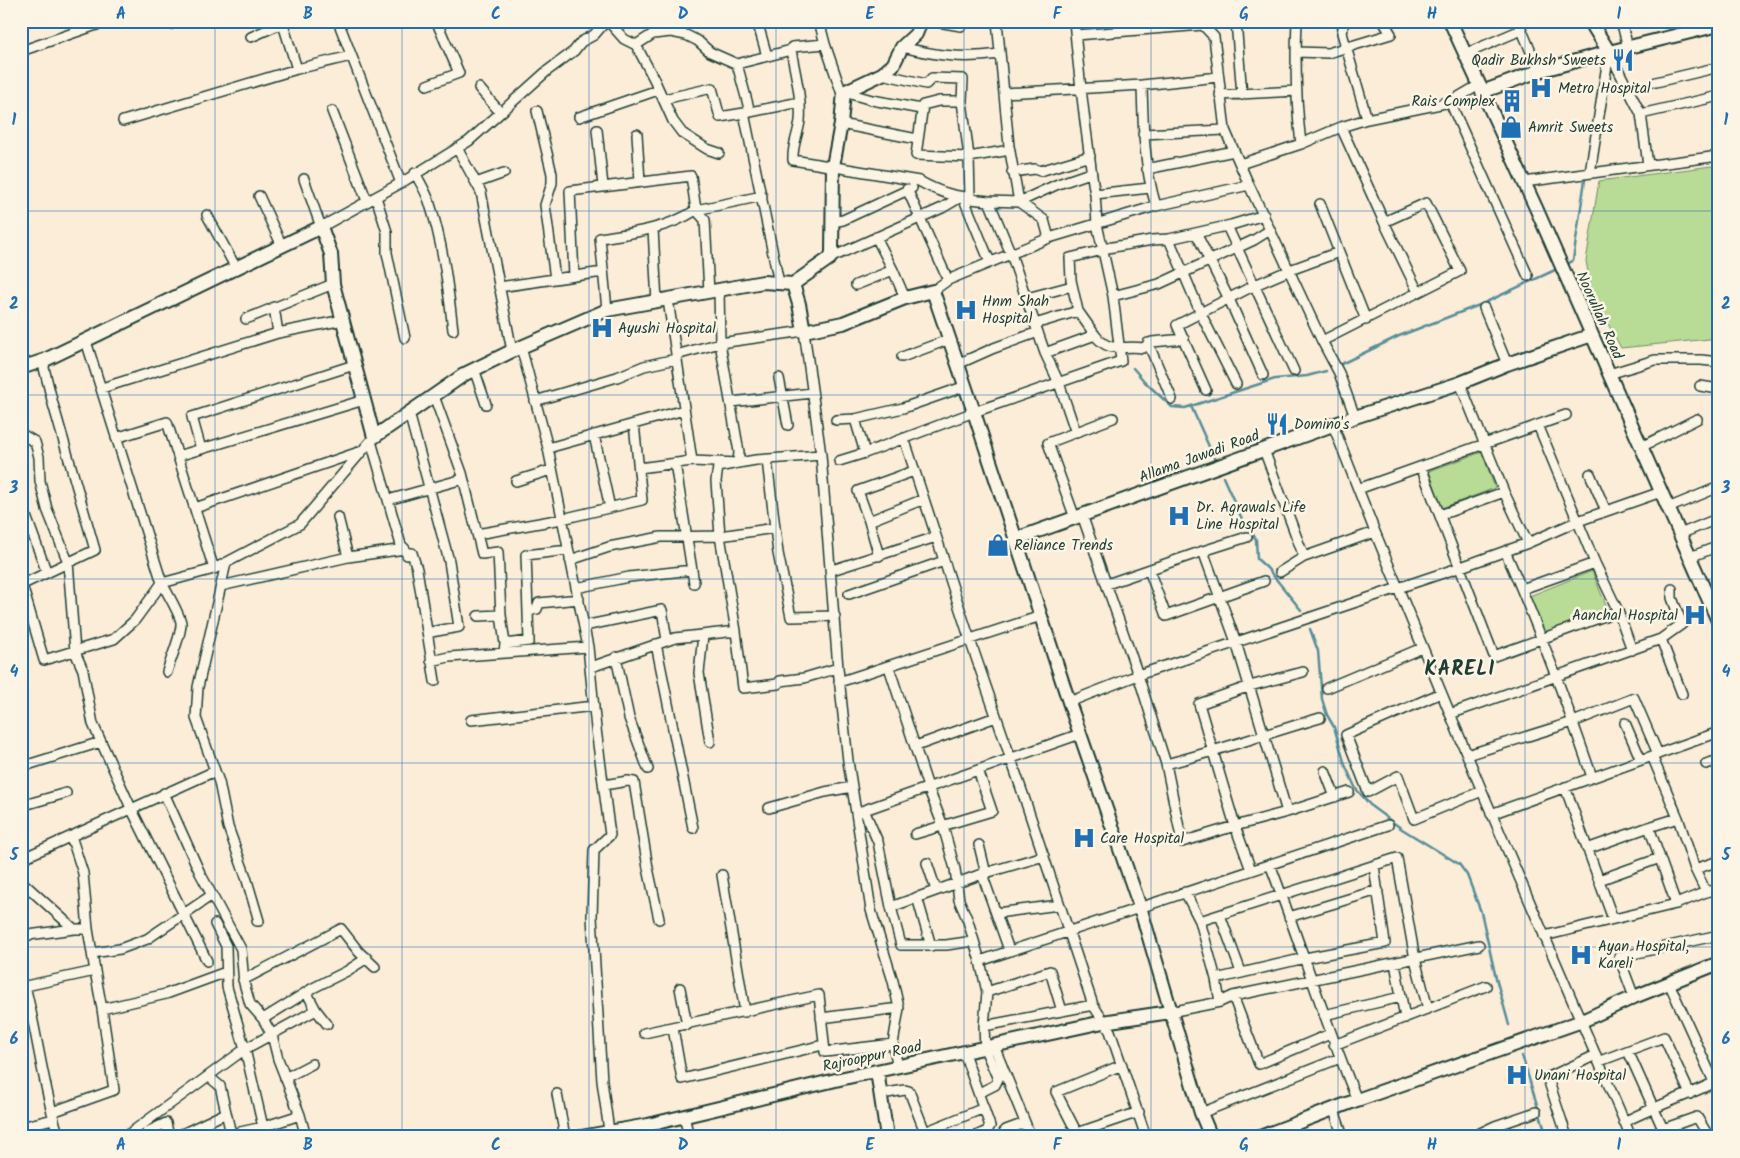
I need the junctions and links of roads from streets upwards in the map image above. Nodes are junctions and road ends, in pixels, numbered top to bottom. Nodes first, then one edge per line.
1 (108, 21) edge
2 (338, 21) edge
3 (607, 21) edge
4 (757, 21) edge
5 (819, 21) edge
6 (921, 21) edge
7 (932, 21) edge
8 (997, 21) edge
9 (1074, 21) edge
10 (1236, 21) edge
11 (1297, 21) edge
12 (1344, 21) edge
13 (1384, 21) edge
14 (1450, 21) edge
15 (1590, 21) edge
16 (1621, 21) edge
17 (284, 22) edge
18 (440, 22) edge
19 (1200, 23) edge
20 (1520, 24) edge
21 (1719, 24) edge
22 (961, 26) dead end
23 (1132, 26) edge
24 (1076, 35) junction
25 (251, 37) dead end
26 (825, 44) junction
27 (636, 45) junction
28 (902, 47) junction
29 (1628, 47) junction
30 (1346, 48) junction
31 (791, 50) junction
32 (21, 51) edge
33 (1296, 52) junction
34 (1609, 52) junction
35 (1000, 54) junction
36 (1465, 54) junction
37 (351, 56) junction
38 (767, 56) junction
39 (737, 64) junction
40 (1719, 67) edge
41 (297, 69) junction
42 (1538, 71) junction
43 (882, 74) junction
44 (1218, 77) junction
45 (1656, 82) dead end
46 (427, 85) dead end
47 (1142, 85) junction
48 (479, 88) dead end
49 (1080, 89) junction
50 (1481, 89) junction
51 (658, 90) junction
52 (1296, 91) junction
53 (1004, 93) junction
54 (843, 94) junction
55 (1242, 95) junction
56 (1220, 96) junction
57 (1719, 96) edge
58 (664, 99) junction
59 (962, 101) junction
60 (800, 102) junction
61 (1450, 102) junction
62 (923, 105) junction
63 (332, 111) dead end
64 (537, 111) dead end
65 (500, 112) junction
66 (747, 112) junction
67 (1641, 114) junction
68 (579, 117) dead end
69 (1367, 119) junction
70 (123, 121) dead end
71 (841, 124) junction
72 (1342, 126) junction
73 (597, 130) dead end
74 (1225, 130) junction
75 (637, 134) dead end
76 (1143, 134) junction
77 (917, 139) junction
78 (1301, 144) junction
79 (457, 148) junction
80 (1010, 150) junction
81 (1234, 151) junction
82 (718, 154) dead end
83 (1090, 156) junction
84 (1719, 156) edge
85 (969, 157) junction
86 (1240, 164) junction
87 (1648, 165) junction
88 (833, 166) junction
89 (1147, 169) junction
90 (1012, 172) junction
91 (416, 173) junction
92 (504, 173) dead end
93 (1090, 173) junction
94 (1590, 173) junction
95 (304, 179) dead end
96 (640, 182) junction
97 (1524, 182) junction
98 (401, 183) junction
99 (922, 183) junction
100 (476, 184) junction
101 (1249, 185) junction
102 (602, 186) junction
103 (1150, 188) junction
104 (907, 189) junction
105 (1095, 194) junction
106 (259, 196) dead end
107 (762, 196) junction
108 (376, 197) junction
109 (964, 198) junction
110 (367, 201) junction
111 (989, 202) junction
112 (1019, 202) junction
113 (1320, 204) dead end
114 (1156, 206) junction
115 (696, 210) junction
116 (207, 215) dead end
117 (1264, 215) junction
118 (919, 218) junction
119 (832, 222) junction
120 (1384, 222) junction
121 (1097, 224) junction
122 (1227, 226) junction
123 (321, 227) junction
124 (653, 229) junction
125 (1270, 230) junction
126 (1196, 233) junction
127 (876, 237) junction
128 (1049, 238) junction
129 (1169, 239) junction
130 (282, 246) junction
131 (1237, 248) junction
132 (1102, 250) junction
133 (1339, 252) junction
134 (1011, 254) junction
135 (830, 258) junction
136 (1209, 261) junction
137 (990, 262) junction
138 (236, 268) junction
139 (893, 270) junction
140 (1290, 270) junction
141 (603, 272) junction
142 (1183, 273) junction
143 (574, 276) junction
144 (1528, 276) dead end
145 (555, 279) junction
146 (948, 280) junction
147 (779, 283) junction
148 (333, 284) junction
149 (792, 284) junction
150 (856, 285) dead end
151 (1255, 285) junction
152 (1072, 286) junction
153 (499, 287) junction
154 (714, 291) junction
155 (933, 291) junction
156 (1418, 292) junction
157 (1113, 296) junction
158 (905, 298) junction
159 (1027, 298) junction
160 (1229, 299) junction
161 (662, 301) junction
162 (274, 307) junction
163 (1484, 308) dead end
164 (608, 310) junction
165 (1078, 311) junction
166 (1201, 314) junction
167 (246, 319) dead end
168 (343, 320) junction
169 (1366, 320) junction
170 (1037, 328) junction
171 (453, 330) dead end
172 (804, 331) junction
173 (278, 334) junction
174 (1095, 335) junction
175 (1592, 335) junction
176 (405, 338) dead end
177 (950, 339) junction
178 (1184, 339) junction
179 (86, 341) junction
180 (1322, 341) junction
181 (720, 343) junction
182 (1148, 343) junction
183 (1119, 348) junction
184 (516, 349) junction
185 (1045, 353) junction
186 (676, 357) junction
187 (902, 357) dead end
188 (45, 360) junction
189 (1719, 362) edge
190 (958, 364) junction
191 (1507, 364) junction
192 (354, 365) junction
193 (21, 368) edge
194 (474, 369) junction
195 (1294, 371) dead end
196 (1609, 374) junction
197 (1263, 375) dead end
198 (778, 378) dead end
199 (1059, 383) junction
200 (1460, 383) junction
201 (1236, 384) dead end
202 (966, 386) junction
203 (1700, 386) dead end
204 (102, 388) junction
205 (1206, 390) dead end
206 (1719, 390) edge
207 (812, 393) junction
208 (434, 396) junction
209 (782, 396) junction
210 (1172, 399) dead end
211 (364, 400) junction
212 (535, 401) junction
213 (731, 402) junction
214 (486, 404) dead end
215 (684, 410) junction
216 (974, 412) junction
217 (409, 413) junction
218 (1566, 415) dead end
219 (1355, 417) junction
220 (1113, 418) dead end
221 (855, 419) junction
222 (1697, 419) dead end
223 (836, 420) dead end
224 (634, 424) junction
225 (788, 425) dead end
226 (1333, 425) junction
227 (1538, 425) junction
228 (21, 433) edge
229 (1076, 433) junction
230 (594, 435) junction
231 (116, 438) junction
232 (904, 438) junction
233 (373, 439) junction
234 (1485, 444) junction
235 (1641, 447) junction
236 (548, 448) junction
237 (201, 449) junction
238 (1264, 450) junction
239 (363, 451) junction
240 (865, 453) junction
241 (821, 455) junction
242 (178, 456) junction
243 (767, 460) junction
244 (692, 461) junction
245 (839, 462) dead end
246 (675, 463) junction
247 (738, 463) junction
248 (1421, 467) junction
249 (639, 468) junction
250 (552, 470) junction
251 (914, 470) junction
252 (1590, 474) dead end
253 (463, 479) junction
254 (516, 481) dead end
255 (1719, 486) edge
256 (430, 488) junction
257 (1358, 489) junction
258 (1504, 492) junction
259 (1661, 492) junction
260 (21, 496) edge
261 (388, 500) junction
262 (924, 500) junction
263 (195, 508) junction
264 (610, 508) junction
265 (1668, 508) junction
266 (1606, 511) junction
267 (1440, 515) junction
268 (1078, 516) junction
269 (338, 517) dead end
270 (1719, 518) edge
271 (562, 519) junction
272 (869, 521) junction
273 (1578, 521) junction
274 (775, 528) junction
275 (31, 531) junction
276 (1375, 532) junction
277 (21, 534) edge
278 (477, 534) junction
279 (1680, 534) junction
280 (720, 536) junction
281 (1247, 536) dead end
282 (685, 537) junction
283 (936, 537) junction
284 (1016, 539) junction
285 (1528, 543) junction
286 (1719, 546) edge
287 (405, 549) junction
288 (568, 550) junction
289 (1204, 551) junction
290 (1505, 551) junction
291 (879, 556) junction
292 (348, 557) junction
293 (1304, 557) junction
294 (1690, 557) junction
295 (570, 560) junction
296 (944, 561) junction
297 (68, 562) junction
298 (226, 563) junction
299 (1595, 563) junction
300 (1461, 567) junction
301 (214, 569) junction
302 (692, 570) junction
303 (832, 570) junction
304 (1149, 570) junction
305 (1280, 572) dead end
306 (47, 573) junction
307 (1264, 581) dead end
308 (694, 583) dead end
309 (162, 584) junction
310 (1107, 584) junction
311 (21, 585) edge
312 (221, 586) junction
313 (576, 588) junction
314 (1397, 588) junction
315 (1522, 589) junction
316 (1672, 589) dead end
317 (848, 594) dead end
318 (1220, 596) junction
319 (579, 599) junction
320 (528, 611) junction
321 (1618, 611) junction
322 (501, 615) junction
323 (478, 616) dead end
324 (835, 616) junction
325 (1041, 616) junction
326 (1719, 624) edge
327 (584, 626) junction
328 (736, 631) junction
329 (428, 635) junction
330 (703, 635) junction
331 (1541, 639) junction
332 (1661, 639) junction
333 (668, 640) junction
334 (970, 640) junction
335 (1236, 642) junction
336 (656, 644) junction
337 (588, 647) junction
338 (505, 648) junction
339 (1422, 648) junction
340 (1632, 650) junction
341 (75, 652) junction
342 (616, 657) junction
343 (431, 661) junction
344 (591, 667) junction
345 (890, 667) junction
346 (838, 668) junction
347 (167, 672) dead end
348 (1303, 672) dead end
349 (1138, 675) junction
350 (1556, 677) junction
351 (435, 681) dead end
352 (840, 682) junction
353 (1250, 686) junction
354 (1327, 688) dead end
355 (1441, 693) junction
356 (1682, 694) dead end
357 (1068, 702) junction
358 (594, 706) junction
359 (1450, 714) junction
360 (996, 717) junction
361 (1320, 718) dead end
362 (471, 720) dead end
363 (1573, 722) junction
364 (1625, 723) dead end
365 (1719, 732) edge
366 (1080, 734) junction
367 (1265, 734) junction
368 (101, 742) junction
369 (710, 742) dead end
370 (916, 746) junction
371 (1213, 752) junction
372 (1467, 755) junction
373 (1655, 755) junction
374 (1011, 758) junction
375 (1641, 760) junction
376 (1719, 760) edge
377 (1166, 764) junction
378 (1706, 764) dead end
379 (21, 767) edge
380 (648, 769) dead end
381 (978, 770) junction
382 (1325, 770) dead end
383 (215, 771) junction
384 (1592, 778) junction
385 (604, 785) junction
386 (852, 787) junction
387 (928, 787) junction
388 (1565, 787) junction
389 (1482, 791) junction
390 (1349, 792) dead end
391 (66, 793) dead end
392 (164, 793) junction
393 (1335, 797) junction
394 (21, 806) edge
395 (131, 808) junction
396 (769, 808) dead end
397 (860, 811) junction
398 (1287, 812) junction
399 (1491, 814) junction
400 (1678, 818) junction
401 (1388, 825) dead end
402 (943, 826) junction
403 (1235, 826) junction
404 (1649, 826) junction
405 (693, 828) dead end
406 (915, 834) dead end
407 (70, 836) junction
408 (979, 845) dead end
409 (1587, 849) junction
410 (1044, 856) junction
411 (1660, 858) junction
412 (21, 859) edge
413 (1719, 861) edge
414 (927, 863) dead end
415 (1270, 864) junction
416 (1374, 866) junction
417 (1695, 868) junction
418 (1251, 870) junction
419 (984, 874) junction
420 (722, 875) dead end
421 (1599, 880) junction
422 (21, 881) edge
423 (957, 883) junction
424 (936, 890) junction
425 (1378, 890) junction
426 (1719, 890) edge
427 (1185, 892) junction
428 (1706, 892) junction
429 (1282, 894) junction
430 (212, 895) junction
431 (917, 897) junction
432 (1676, 904) junction
433 (1059, 905) junction
434 (891, 907) junction
435 (1140, 907) junction
436 (183, 913) junction
437 (997, 913) junction
438 (1220, 915) junction
439 (1289, 917) junction
440 (1613, 918) junction
441 (659, 919) dead end
442 (256, 921) dead end
443 (1200, 921) junction
444 (215, 924) dead end
445 (88, 928) junction
446 (74, 929) junction
447 (1068, 932) junction
448 (1719, 935) edge
449 (21, 936) edge
450 (1544, 936) junction
451 (974, 942) junction
452 (1479, 945) dead end
453 (931, 946) junction
454 (1010, 950) junction
455 (92, 953) junction
456 (367, 958) junction
457 (1305, 958) junction
458 (1415, 959) junction
459 (207, 961) dead end
460 (980, 961) junction
461 (1394, 963) junction
462 (1719, 963) edge
463 (375, 966) dead end
464 (95, 971) junction
465 (226, 972) junction
466 (1241, 972) junction
467 (1216, 979) junction
468 (244, 980) junction
469 (1311, 980) junction
470 (1669, 983) junction
471 (1486, 986) dead end
472 (23, 987) edge
473 (680, 988) dead end
474 (987, 992) junction
475 (307, 993) junction
476 (1233, 996) junction
477 (1634, 996) junction
478 (1401, 998) junction
479 (1220, 1002) junction
480 (1093, 1005) junction
481 (899, 1008) junction
482 (102, 1009) junction
483 (1428, 1009) junction
484 (316, 1010) junction
485 (746, 1012) junction
486 (1062, 1012) junction
487 (1170, 1012) junction
488 (1324, 1015) junction
489 (821, 1018) junction
490 (1405, 1018) junction
491 (263, 1019) junction
492 (1582, 1021) junction
493 (1103, 1022) junction
494 (327, 1024) dead end
495 (687, 1025) junction
496 (984, 1026) junction
497 (673, 1028) junction
498 (644, 1034) dead end
499 (1330, 1034) junction
500 (272, 1035) junction
501 (892, 1044) junction
502 (823, 1045) junction
503 (1334, 1045) junction
504 (990, 1048) junction
505 (245, 1049) junction
506 (1628, 1052) junction
507 (964, 1053) junction
508 (1340, 1058) junction
509 (1598, 1058) junction
510 (312, 1064) dead end
511 (1122, 1065) junction
512 (898, 1067) junction
513 (877, 1071) junction
514 (208, 1076) junction
515 (285, 1078) junction
516 (1713, 1083) junction
517 (979, 1093) junction
518 (1719, 1093) edge
519 (557, 1094) dead end
520 (881, 1094) junction
521 (1690, 1094) junction
522 (1357, 1100) junction
523 (1653, 1107) junction
524 (984, 1108) junction
525 (1334, 1110) junction
526 (1139, 1112) junction
527 (1536, 1112) dead end
528 (226, 1113) junction
529 (1201, 1113) junction
530 (52, 1115) junction
531 (300, 1115) junction
532 (684, 1116) junction
533 (1624, 1122) junction
534 (1025, 1123) junction
535 (1495, 1126) junction
536 (21, 1127) edge
537 (263, 1127) junction
538 (609, 1131) junction
539 (649, 1131) edge
540 (926, 1134) edge
541 (1078, 1135) edge
542 (1628, 1136) edge
543 (59, 1137) edge
544 (125, 1137) edge
545 (147, 1137) edge
546 (169, 1137) edge
547 (176, 1137) edge
548 (306, 1137) edge
549 (566, 1137) edge
550 (581, 1137) edge
551 (689, 1137) edge
552 (887, 1137) edge
553 (974, 1137) edge
554 (1005, 1137) edge
555 (1031, 1137) edge
556 (1137, 1137) edge
557 (1211, 1137) edge
558 (1260, 1137) edge
559 (1343, 1137) edge
560 (1472, 1137) edge
561 (1498, 1137) edge
562 (1567, 1137) edge
563 (1709, 1137) edge

1 - 32 street
2 - 37 street
3 - 27 street
3 - 65 street
4 - 38 street
5 - 26 street
6 - 28 street
7 - 22 street
8 - 35 street
9 - 24 street
10 - 55 street
11 - 33 street
12 - 30 street
13 - 30 street
14 - 36 street, Noorullah Road
15 - 34 street
16 - 29 street
17 - 25 street
17 - 41 street
18 - 46 street
19 - 23 street
19 - 44 street
20 - 36 street
20 - 42 street
21 - 29 street
23 - 24 street
24 - 49 street
26 - 31 street
26 - 54 street
27 - 39 street
27 - 51 street
28 - 35 street
28 - 43 street
29 - 34 street
30 - 33 street
30 - 69 street
31 - 38 street
31 - 60 street
33 - 52 street
34 - 42 street
34 - 67 street
34 - 94 street
35 - 53 street
36 - 50 street, Noorullah Road
37 - 41 street
37 - 98 street
38 - 39 street
39 - 66 street
40 - 45 street
41 - 70 street
42 - 50 street
43 - 54 street
43 - 59 street
44 - 47 street
44 - 56 street
47 - 49 street
47 - 76 street
48 - 65 street
49 - 53 street
49 - 83 street
50 - 61 street
50 - 97 street, Noorullah Road
51 - 58 street
51 - 68 street
52 - 55 street
52 - 78 street
53 - 80 street
54 - 62 street
54 - 71 street
55 - 56 street
56 - 74 street
57 - 67 street
58 - 66 street
58 - 82 street
59 - 62 street
59 - 85 street
60 - 66 street
60 - 88 street
61 - 69 street
61 - 144 street
62 - 77 street
63 - 110 street
64 - 145 street
65 - 79 street
66 - 107 street
67 - 87 street
69 - 72 street
71 - 77 street
71 - 88 street
72 - 78 street
72 - 120 street
73 - 102 street
74 - 76 street
74 - 81 street
75 - 96 street
76 - 89 street
77 - 85 street
78 - 86 street
79 - 91 street
79 - 100 street
80 - 85 street
80 - 90 street
81 - 86 street
81 - 89 street
83 - 90 street
83 - 93 street
84 - 87 street
85 - 109 street
86 - 101 street
87 - 94 street
88 - 99 street
88 - 119 street
89 - 103 street
90 - 112 street
91 - 98 street
91 - 171 street
92 - 100 street
93 - 105 street
93 - 112 street
94 - 97 street
95 - 123 street
96 - 102 street
96 - 115 street
97 - 175 street, Noorullah Road
98 - 108 street
99 - 104 street
99 - 109 street
100 - 153 street
101 - 114 street
101 - 117 street
102 - 143 street
103 - 105 street
103 - 114 street
104 - 118 street
104 - 119 street
105 - 121 street
106 - 130 street
107 - 115 street
107 - 147 street
108 - 110 street
108 - 176 street
109 - 111 street
109 - 118 street
109 - 137 street
110 - 123 street
111 - 112 street
111 - 134 street
112 - 128 street
113 - 133 street
114 - 121 street
115 - 124 street
115 - 154 street
116 - 138 street
117 - 122 street
117 - 125 street
118 - 127 street
118 - 146 street
119 - 135 street
120 - 156 street
120 - 156 street
121 - 128 street
121 - 132 street
122 - 126 street
122 - 131 street
123 - 130 street
123 - 148 street
124 - 141 street
124 - 161 street
125 - 131 street
125 - 140 street
126 - 129 street
126 - 136 street
127 - 135 street
127 - 139 street
128 - 134 street
129 - 132 street
129 - 142 street
130 - 138 street
131 - 136 street
131 - 151 street
132 - 152 street
132 - 157 street
133 - 140 street
133 - 169 street
134 - 137 street
134 - 159 street
135 - 149 street
136 - 142 street
136 - 160 street
137 - 146 street
138 - 179 street
139 - 150 street
139 - 158 street
140 - 151 street
140 - 180 street
141 - 143 street
141 - 164 street
142 - 157 street
142 - 166 street
143 - 145 street
145 - 153 street
146 - 155 street
147 - 149 street
147 - 154 street
148 - 162 street
148 - 168 street
149 - 172 street
151 - 160 street
151 - 195 street
152 - 159 street
152 - 165 street
153 - 184 street
154 - 161 street
154 - 181 street
155 - 158 street
155 - 177 street
156 - 169 street
157 - 183 street
158 - 172 street
159 - 170 street
160 - 166 street
160 - 197 street
161 - 164 street
161 - 186 street
162 - 167 street
162 - 173 street
163 - 191 street
164 - 184 street
165 - 170 street
165 - 174 street
166 - 178 street
166 - 201 street
168 - 173 street
168 - 192 street
169 - 180 street
170 - 185 street
170 - 190 street
172 - 181 street
172 - 207 street
173 - 204 street
174 - 183 street
174 - 185 street
175 - 191 street, Allama Jawadi Road
175 - 196 street, Noorullah Road
177 - 187 street
177 - 190 street
178 - 182 street
178 - 205 street
179 - 188 street
179 - 204 street
180 - 219 street
181 - 186 street
181 - 213 street
182 - 183 street
182 - 210 street
183 - 199 street
184 - 194 street
184 - 212 street
185 - 199 street
186 - 212 street
186 - 215 street
188 - 193 street
188 - 297 street
189 - 196 street
190 - 202 street
191 - 200 street, Allama Jawadi Road
192 - 211 street
192 - 237 street
194 - 208 street
194 - 214 street
196 - 235 street, Noorullah Road
198 - 209 street
199 - 216 street
199 - 229 street
200 - 219 street, Allama Jawadi Road
200 - 234 street
202 - 216 street
202 - 221 street
203 - 206 street
204 - 231 street
207 - 209 street
207 - 241 street
208 - 217 street
208 - 253 street
209 - 213 street
209 - 225 street
211 - 233 street
211 - 237 street
212 - 236 street
213 - 247 street
215 - 224 street
215 - 244 street
216 - 232 street
216 - 284 street
217 - 233 street
217 - 256 street
218 - 227 street
219 - 226 street, Allama Jawadi Road
220 - 229 street
221 - 223 street
221 - 240 street
222 - 235 street
224 - 230 street
224 - 249 street
226 - 238 street, Allama Jawadi Road
226 - 257 street
227 - 234 street
227 - 273 street
228 - 297 street
229 - 268 street
230 - 236 street
230 - 264 street
231 - 242 street
231 - 309 street
232 - 240 street
232 - 251 street
233 - 239 street
233 - 261 street
234 - 248 street
234 - 258 street
235 - 259 street, Noorullah Road
236 - 250 street
237 - 242 street
238 - 268 street, Allama Jawadi Road
238 - 293 street
239 - 263 street
239 - 298 street
240 - 245 street
241 - 243 street
241 - 303 street
242 - 263 street
243 - 247 street
243 - 274 street
244 - 246 street
244 - 247 street
246 - 249 street
246 - 282 street
247 - 280 street
248 - 257 street
248 - 267 street
249 - 264 street
250 - 254 street
250 - 271 street
251 - 262 street
251 - 272 street
252 - 266 street
253 - 256 street
253 - 278 street
255 - 265 street
256 - 261 street
256 - 329 street
257 - 276 street
258 - 267 street
258 - 285 street
259 - 265 street, Noorullah Road
259 - 266 street
260 - 275 street
261 - 287 street
262 - 272 street
262 - 283 street
263 - 301 street
264 - 271 street
265 - 279 street, Noorullah Road
266 - 273 street
267 - 300 street
268 - 284 street, Allama Jawadi Road
268 - 310 street
269 - 292 street
270 - 279 street
271 - 278 street
271 - 288 street
272 - 291 street
273 - 285 street
273 - 299 street
274 - 280 street
274 - 324 street
275 - 277 street
275 - 306 street
276 - 293 street
276 - 314 street
278 - 322 street
279 - 294 street, Noorullah Road
280 - 282 street
280 - 328 street
281 - 289 street
282 - 295 street
282 - 302 street
283 - 291 street
283 - 296 street
284 - 325 street
285 - 290 street
286 - 294 street
287 - 292 street
287 - 329 street
288 - 295 street
288 - 320 street
289 - 304 street
289 - 318 street
290 - 300 street
290 - 315 street
291 - 303 street
292 - 312 street
293 - 305 street
294 - 326 street, Noorullah Road
295 - 313 street
296 - 317 street
296 - 334 street
297 - 306 street
297 - 341 street
298 - 301 street
298 - 312 street
299 - 315 street
299 - 321 street
300 - 314 street
300 - 331 street
301 - 309 street
302 - 308 street
302 - 313 street
303 - 324 street
304 - 310 street
304 - 318 street
306 - 311 street
307 - 318 street
309 - 341 street
309 - 347 street
310 - 349 street
311 - 341 street
312 - 383 street
313 - 319 street
314 - 335 street
314 - 339 street
315 - 331 street
316 - 332 street
318 - 335 street
319 - 320 street
319 - 327 street
320 - 338 street
321 - 331 street
321 - 340 street
322 - 323 street
322 - 338 street
324 - 346 street
325 - 334 street
325 - 357 street
327 - 333 street
327 - 337 street
328 - 330 street
328 - 346 street
329 - 343 street
330 - 333 street
330 - 369 street
331 - 350 street
332 - 340 street
332 - 356 street
333 - 336 street
334 - 345 street
334 - 360 street
335 - 349 street
335 - 353 street
336 - 342 street
336 - 405 street
337 - 338 street
337 - 344 street
338 - 343 street
339 - 354 street
339 - 355 street
340 - 350 street
341 - 368 street
342 - 344 street
342 - 380 street
343 - 351 street
344 - 358 street
345 - 352 street
345 - 370 street
346 - 352 street
348 - 353 street
349 - 357 street
349 - 377 street
350 - 359 street
350 - 363 street
352 - 386 street
353 - 367 street
353 - 371 street
355 - 359 street
355 - 389 street
357 - 366 street
358 - 362 street
358 - 385 street
359 - 372 street
360 - 370 street
360 - 374 street
361 - 367 street
363 - 372 street
363 - 373 street
363 - 384 street
364 - 375 street
365 - 373 street
366 - 374 street
366 - 435 street
367 - 371 street
367 - 398 street
368 - 379 street
368 - 395 street
370 - 387 street
371 - 377 street
371 - 403 street
372 - 389 street
373 - 375 street
373 - 400 street
374 - 381 street
374 - 410 street
375 - 384 street
376 - 378 street
377 - 403 street
381 - 387 street
381 - 402 street
382 - 393 street
383 - 392 street
383 - 442 street
384 - 388 street
385 - 441 street
385 - 538 street
386 - 396 street
386 - 397 street
387 - 397 street
387 - 402 street
388 - 399 street
388 - 409 street
389 - 399 street
390 - 393 street
391 - 394 street
392 - 395 street
392 - 430 street
393 - 398 street
395 - 407 street
395 - 436 street
397 - 434 street
397 - 481 street
398 - 403 street
399 - 450 street
400 - 404 street
400 - 417 street
401 - 415 street
402 - 406 street
402 - 423 street
403 - 418 street
404 - 409 street
404 - 411 street
407 - 412 street
407 - 445 street
408 - 419 street
409 - 421 street
410 - 419 street
410 - 433 street
411 - 421 street
411 - 432 street
413 - 417 street
414 - 424 street
415 - 418 street
415 - 429 street
416 - 425 street
416 - 429 street
416 - 458 street
417 - 428 street
418 - 427 street
419 - 423 street
419 - 437 street
420 - 485 street
421 - 440 street
422 - 446 street
423 - 424 street
423 - 451 street
424 - 431 street
425 - 439 street
425 - 457 street
426 - 428 street
427 - 435 street
427 - 443 street
428 - 432 street
429 - 438 street
429 - 439 street
430 - 436 street
430 - 468 street
431 - 434 street
431 - 453 street
432 - 440 street
433 - 437 street
433 - 447 street
434 - 453 street
435 - 447 street
435 - 487 street
436 - 455 street
436 - 459 street
437 - 454 street
438 - 443 street
438 - 466 street
439 - 457 street
440 - 450 street
443 - 467 street
444 - 465 street
445 - 446 street
445 - 455 street
446 - 449 street
447 - 454 street
447 - 480 street
448 - 477 street
450 - 492 street
451 - 453 street
451 - 460 street
452 - 458 street
454 - 460 street
455 - 464 street
456 - 463 street
456 - 468 street
456 - 475 street
457 - 466 street
457 - 469 street
458 - 461 street
458 - 483 street
460 - 474 street
461 - 469 street
461 - 478 street
462 - 470 street
464 - 472 street
464 - 482 street
465 - 482 street
465 - 505 street
466 - 467 street
467 - 479 street
468 - 491 street
469 - 476 street
469 - 488 street
470 - 477 street
470 - 516 street
471 - 483 street
472 - 530 street
473 - 495 street
474 - 486 street
474 - 496 street
475 - 484 street
475 - 491 street
476 - 479 street
476 - 499 street
477 - 492 street
478 - 488 street
478 - 490 street
479 - 487 street
480 - 486 street
480 - 493 street
481 - 489 street
481 - 501 street
482 - 530 street
483 - 490 street
484 - 494 street
484 - 500 street
485 - 489 street
485 - 495 street
486 - 496 street
487 - 493 street, Rajrooppur Road
487 - 529 street
488 - 499 street
489 - 502 street
490 - 503 street
491 - 500 street
492 - 509 street
492 - 522 street
493 - 504 street, Rajrooppur Road
493 - 511 street
495 - 497 street
496 - 504 street
497 - 498 street
497 - 502 street
499 - 503 street
500 - 505 street
500 - 515 street
501 - 502 street
501 - 512 street
503 - 508 street
504 - 507 street, Rajrooppur Road
504 - 517 street
504 - 534 street
505 - 514 street
505 - 537 street
506 - 509 street
506 - 521 street
506 - 523 street
507 - 512 street, Rajrooppur Road
507 - 517 street
508 - 522 street
508 - 529 street
509 - 533 street
509 - 562 street
510 - 515 street
511 - 526 street
511 - 541 street
512 - 513 street, Rajrooppur Road
513 - 520 street
513 - 532 street, Rajrooppur Road
514 - 528 street
514 - 544 street
515 - 531 street
516 - 518 street
516 - 521 street
517 - 524 street
519 - 549 street
520 - 540 street
520 - 552 street
521 - 523 street
522 - 525 street
523 - 533 street
523 - 563 street
524 - 540 street
524 - 553 street
525 - 558 street
525 - 559 street
526 - 541 street
526 - 556 street
527 - 535 street
528 - 537 street
528 - 547 street
529 - 557 street
530 - 536 street
530 - 543 street
531 - 537 street
531 - 548 street
532 - 539 street, Rajrooppur Road
532 - 551 street
533 - 542 street
534 - 554 street
534 - 555 street
535 - 560 street
535 - 561 street
538 - 539 street, Rajrooppur Road
538 - 550 street, Rajrooppur Road
545 - 546 street

